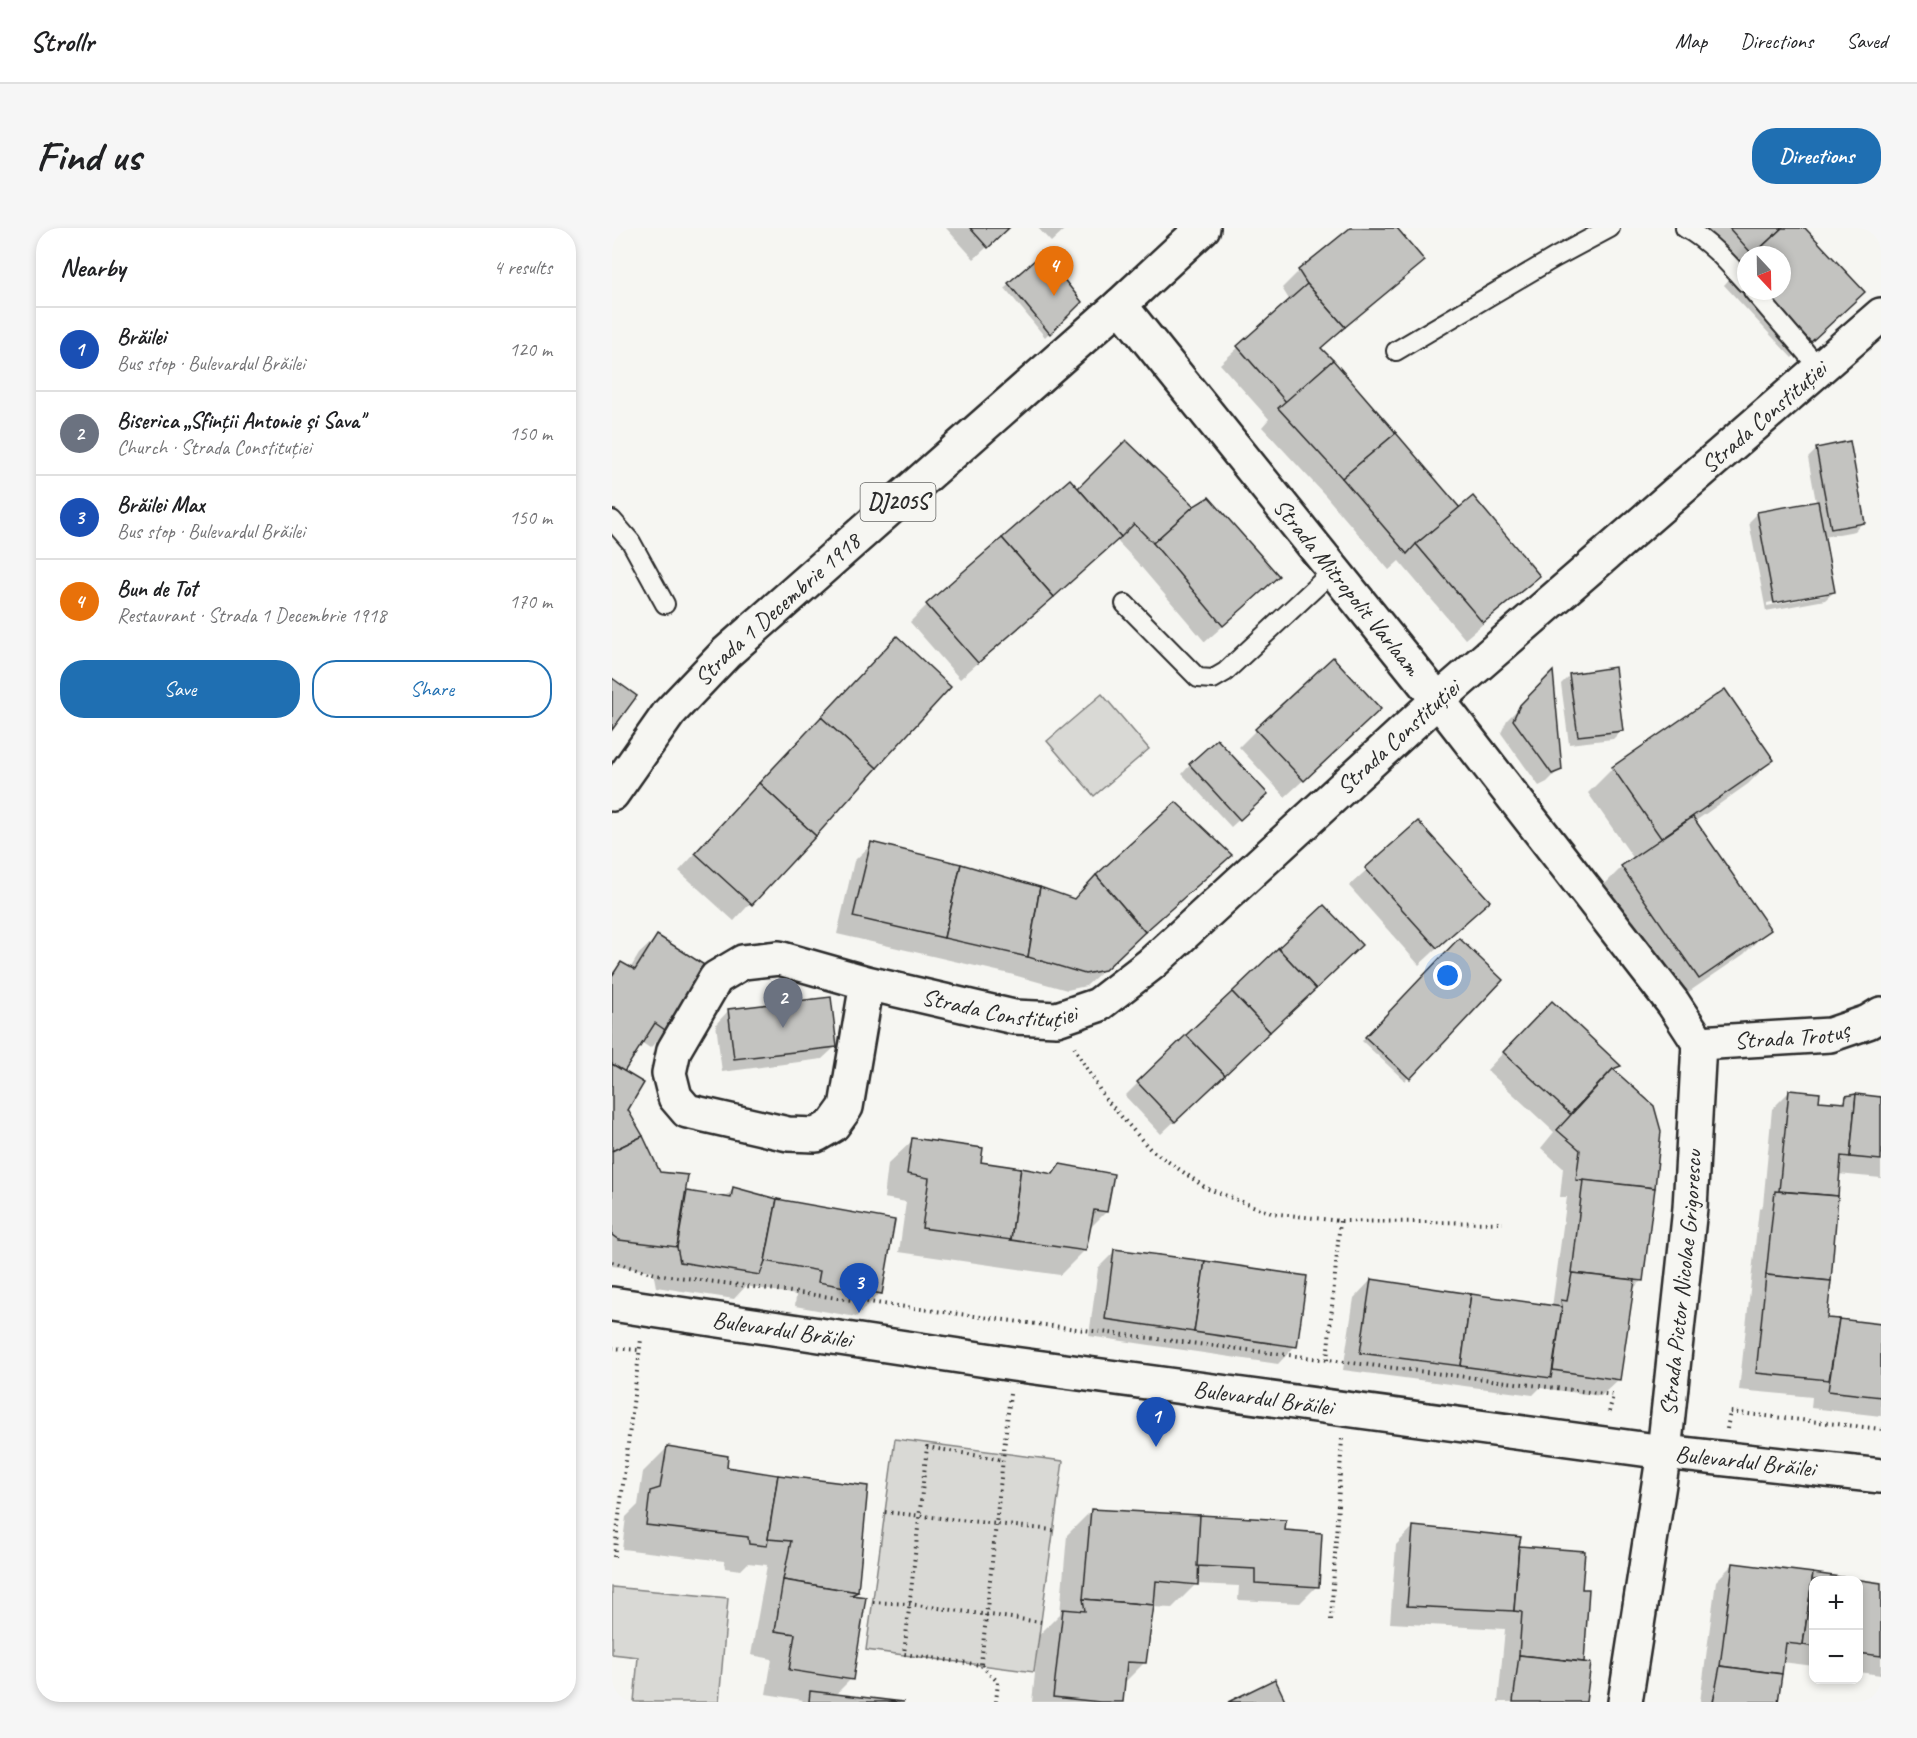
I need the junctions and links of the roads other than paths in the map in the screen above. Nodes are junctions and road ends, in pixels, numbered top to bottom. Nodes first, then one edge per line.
1 (1203, 228) edge
2 (1610, 228) edge
3 (1685, 228) edge
4 (1737, 273) edge
5 (1761, 300) edge
6 (1120, 305) junction
7 (1881, 315) edge
8 (1396, 351) dead end
9 (1820, 369) junction
10 (612, 520) edge
11 (1334, 570) junction
12 (665, 604) dead end
13 (1125, 604) dead end
14 (1438, 700) junction
15 (612, 794) edge
16 (867, 983) junction
17 (1881, 1014) edge
18 (1699, 1043) junction
19 (612, 1304) edge
20 (1664, 1452) junction
21 (1881, 1476) edge
22 (1625, 1702) edge

1 - 6 street, Strada 1 Decembrie 1918 / DJ205S
2 - 8 lane
3 - 4 lane
5 - 9 lane
6 - 11 street, Strada Mitropolit Varlaam
6 - 15 street, Strada 1 Decembrie 1918 / DJ205S
7 - 9 street, Strada Constituției
9 - 14 street, Strada Constituției
10 - 12 lane
11 - 13 lane
11 - 14 street, Strada Mitropolit Varlaam
14 - 16 street, Strada Constituției
14 - 18 street, Strada Mitropolit Varlaam
16 - 16 street, Strada Constituției
17 - 18 street, Strada Trotuș
18 - 20 street, Strada Pictor Nicolae Grigorescu
19 - 20 street, Bulevardul Brăilei
20 - 21 street, Bulevardul Brăilei
20 - 22 street, Strada Pictor Nicolae Grigorescu

